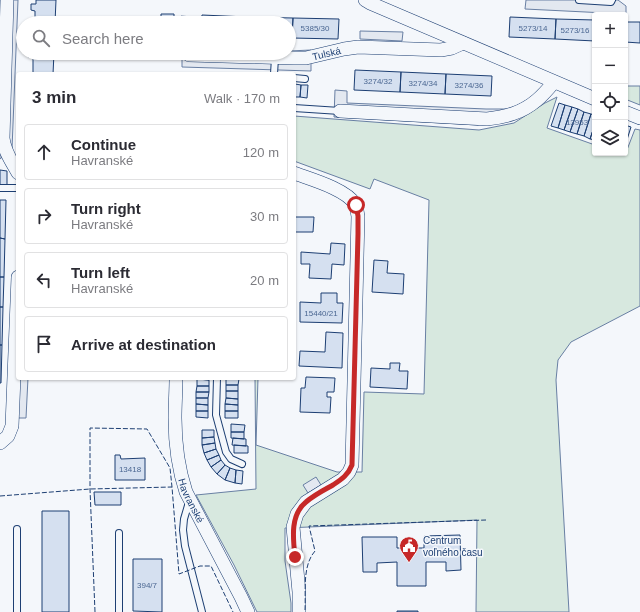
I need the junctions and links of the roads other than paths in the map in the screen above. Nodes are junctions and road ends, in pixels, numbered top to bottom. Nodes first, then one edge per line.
1 (8, 0) edge
2 (365, 0) edge
3 (579, 0) edge
4 (612, 0) edge
5 (463, 43) junction
6 (296, 58) edge
7 (275, 60) edge
8 (274, 72) edge
9 (296, 78) edge
10 (305, 79) dead end
11 (554, 82) junction
12 (592, 98) edge
13 (296, 108) edge
14 (340, 110) joint
15 (628, 113) edge
16 (640, 118) edge
17 (16, 169) edge
18 (296, 174) edge
19 (0, 188) edge
20 (16, 188) edge
21 (16, 327) edge
22 (176, 380) edge
23 (217, 380) edge
24 (0, 443) edge
25 (242, 464) dead end
26 (190, 501) junction
27 (17, 529) dead end
28 (118, 533) dead end
29 (17, 612) edge
30 (119, 612) edge
31 (202, 612) edge
32 (248, 612) edge
33 (299, 612) edge

1 - 17 street
2 - 5 street
3 - 4 lane
5 - 6 street, Tulská
5 - 11 street
7 - 8 lane
9 - 10 lane
11 - 12 street
11 - 14 street
13 - 14 lane
15 - 16 street
18 - 33 street
19 - 20 lane
21 - 24 street
22 - 26 street, Havranské
23 - 25 lane
26 - 31 lane
26 - 32 street, Havranské
27 - 29 lane
28 - 30 lane

